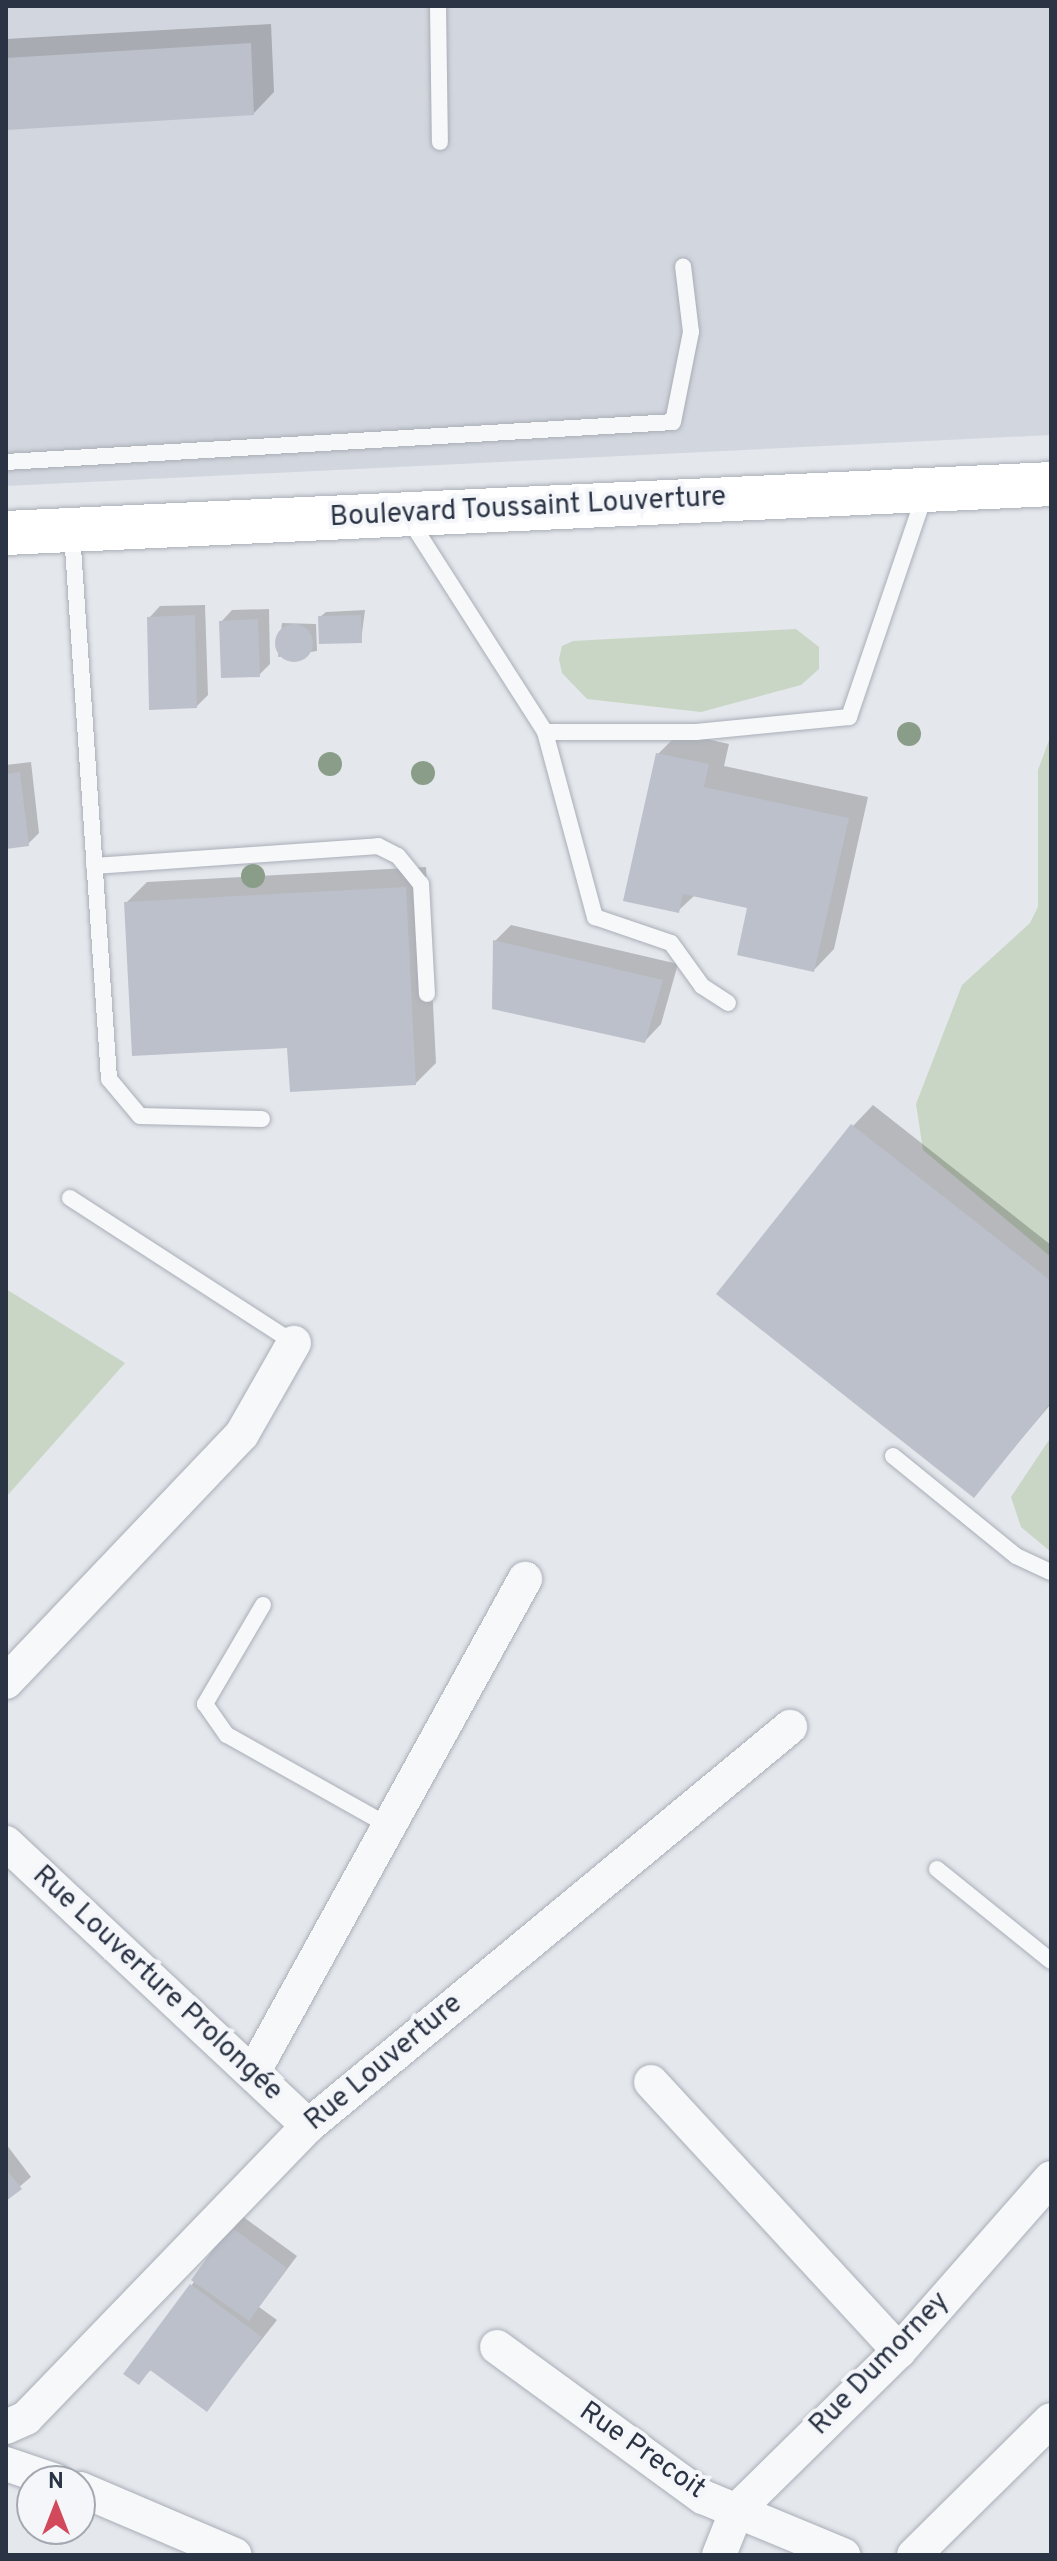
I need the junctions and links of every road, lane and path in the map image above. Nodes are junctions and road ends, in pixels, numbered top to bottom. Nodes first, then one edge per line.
1 (438, 6) edge
2 (440, 142) dead end
3 (683, 266) dead end
4 (6, 462) edge
5 (1051, 484) edge
6 (927, 489) junction
7 (406, 515) junction
8 (72, 528) junction
9 (6, 533) edge
10 (545, 732) junction
11 (94, 866) junction
12 (427, 994) dead end
13 (728, 1003) dead end
14 (262, 1119) dead end
15 (70, 1198) dead end
16 (294, 1343) joint
17 (893, 1456) dead end
18 (1051, 1572) edge
19 (525, 1579) dead end
20 (263, 1605) dead end
21 (6, 1682) edge
22 (790, 1727) dead end
23 (389, 1826) junction
24 (6, 1843) edge
25 (937, 1869) dead end
26 (1051, 1961) edge
27 (254, 2071) junction
28 (651, 2082) dead end
29 (308, 2126) junction
30 (1051, 2178) edge
31 (497, 2347) dead end
32 (899, 2351) junction
33 (13, 2415) edge
34 (1051, 2420) edge
35 (96, 2494) edge
36 (737, 2510) junction
37 (235, 2555) edge
38 (719, 2555) edge
39 (843, 2555) edge
40 (914, 2555) edge

1 - 2 lane
3 - 4 lane
5 - 6 main road, Boulevard Toussaint Louverture
6 - 7 main road, Boulevard Toussaint Louverture
6 - 10 lane
7 - 8 main road, Boulevard Toussaint Louverture
7 - 10 lane
8 - 9 main road, Boulevard Toussaint Louverture
8 - 11 lane
10 - 13 lane
11 - 12 lane
11 - 14 lane
15 - 16 lane
16 - 21 street
17 - 18 lane
19 - 23 street
20 - 23 lane
22 - 29 street, Rue Louverture
23 - 27 street
24 - 27 street, Rue Louverture Prolongée
25 - 26 lane
27 - 29 street, Rue Louverture Prolongée
28 - 32 street
29 - 33 street, Rue Louverture
30 - 32 street, Rue Dumorney
31 - 36 street, Rue Precoit
32 - 36 street, Rue Dumorney
34 - 40 street
35 - 37 street
36 - 38 street, Rue Dumorney
36 - 39 street, Rue Precoit

